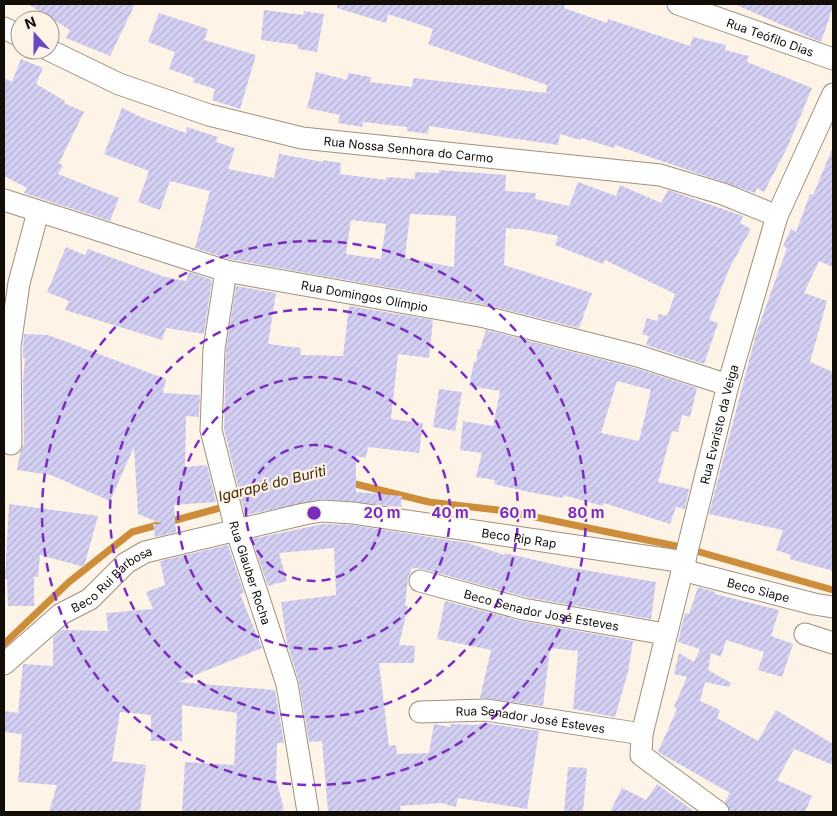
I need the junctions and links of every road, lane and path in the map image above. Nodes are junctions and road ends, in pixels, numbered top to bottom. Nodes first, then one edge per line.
1 (678, 4) edge
2 (60, 55) edge
3 (833, 59) edge
4 (833, 94) edge
5 (4, 200) edge
6 (38, 212) junction
7 (777, 216) junction
8 (226, 272) junction
9 (728, 385) junction
10 (11, 444) dead end
11 (236, 528) junction
12 (684, 566) junction
13 (420, 581) dead end
14 (833, 607) edge
15 (665, 634) junction
16 (805, 634) dead end
17 (833, 643) edge
18 (4, 664) edge
19 (420, 712) dead end
20 (642, 734) junction
21 (308, 812) edge
22 (718, 812) edge

1 - 3 street, Rua Teófilo Dias
2 - 7 street, Rua Nossa Senhora do Carmo
4 - 7 street, Rua Evaristo da Veiga
5 - 6 street, Rua Domingos Olímpio
6 - 8 street, Rua Domingos Olímpio
6 - 10 street
7 - 9 street, Rua Evaristo da Veiga
8 - 9 street, Rua Domingos Olímpio
8 - 11 street, Rua Glauber Rocha
9 - 12 street, Rua Evaristo da Veiga
11 - 12 street, Beco Rip Rap
11 - 18 street, Beco Rui Barbosa
11 - 21 street, Rua Glauber Rocha
12 - 14 street, Beco Siape
12 - 15 street, Rua Evaristo da Veiga
13 - 15 street, Beco Senador José Esteves
15 - 20 street, Rua Evaristo da Veiga
16 - 17 street
19 - 20 street, Rua Senador José Esteves
20 - 22 street, Rua Evaristo da Veiga

